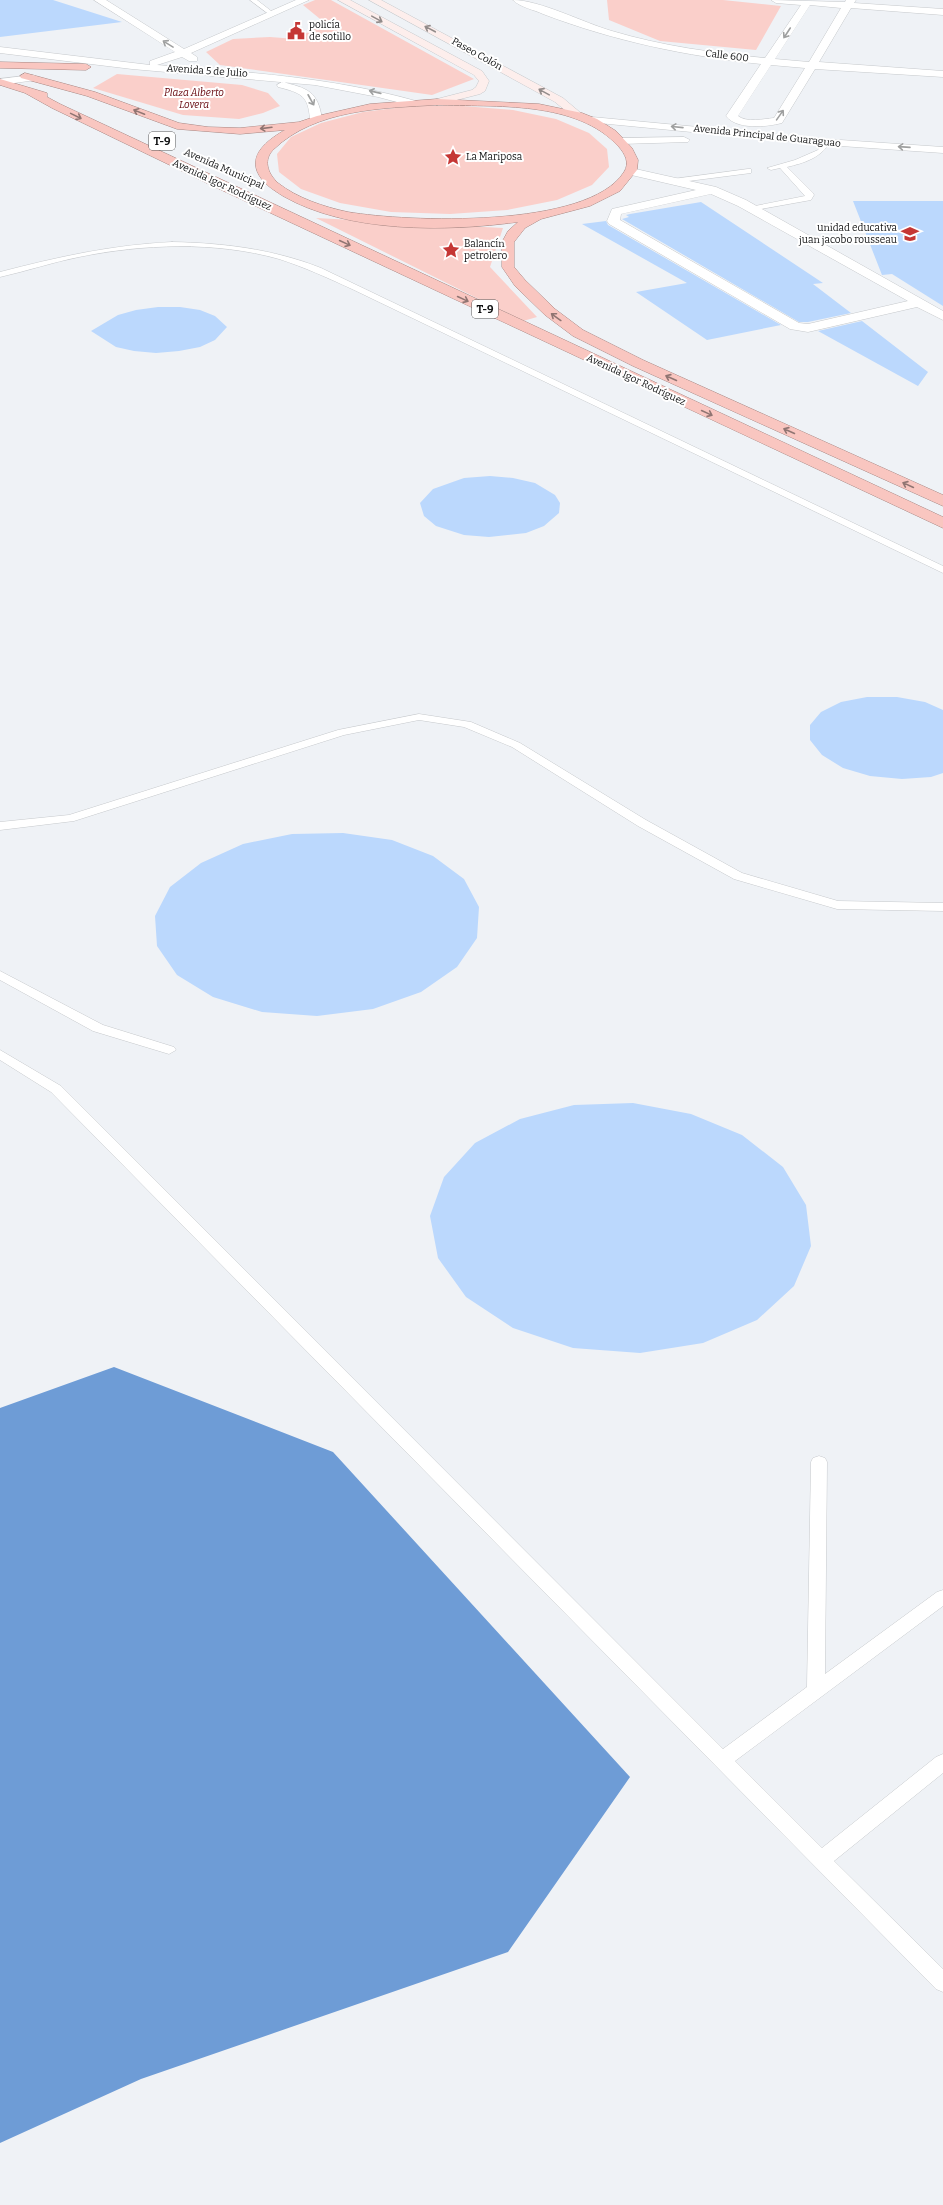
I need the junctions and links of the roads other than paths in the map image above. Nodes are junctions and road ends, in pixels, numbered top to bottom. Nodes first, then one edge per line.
1 (99, 0) edge
2 (255, 0) edge
3 (304, 0) edge
4 (343, 0) edge
5 (374, 0) edge
6 (518, 0) edge
7 (776, 0) edge
8 (808, 1) edge
9 (849, 3) edge
10 (943, 12) edge
11 (272, 14) junction
12 (0, 50) edge
13 (183, 53) junction
14 (0, 56) edge
15 (769, 60) junction
16 (812, 64) junction
17 (0, 65) edge
18 (86, 67) junction
19 (143, 67) junction
20 (0, 71) edge
21 (212, 74) junction
22 (943, 74) edge
23 (32, 78) junction
24 (0, 82) edge
25 (29, 91) junction
26 (437, 102) junction
27 (412, 103) junction
28 (81, 104) dead end
29 (576, 114) junction
30 (592, 120) junction
31 (310, 122) junction
32 (621, 141) junction
33 (824, 146) junction
34 (943, 150) edge
35 (943, 159) edge
36 (782, 166) junction
37 (771, 168) dead end
38 (748, 171) dead end
39 (631, 172) junction
40 (673, 181) junction
41 (259, 186) dead end
42 (712, 190) junction
43 (294, 198) junction
44 (753, 209) junction
45 (550, 213) junction
46 (330, 236) junction
47 (0, 275) edge
48 (918, 303) junction
49 (943, 316) edge
50 (943, 501) edge
51 (943, 523) edge
52 (943, 570) edge
53 (0, 826) edge
54 (943, 907) edge
55 (0, 975) edge
56 (169, 1050) dead end
57 (0, 1054) edge
58 (819, 1462) dead end
59 (943, 1597) edge
60 (816, 1691) junction
61 (722, 1760) junction
62 (943, 1762) edge
63 (821, 1860) junction
64 (943, 1983) edge

13 -> 1 street
2 - 11 lane
3 - 11 street
4 -> 26 street, Paseo Colón
29 -> 5 street, Paseo Colón
6 - 15 street, Calle 600
7 - 8 street
8 - 9 street
8 -> 15 street
9 - 10 street
9 - 16 street
11 - 13 street
12 - 19 street, Avenida 5 de Julio
13 - 19 street
13 - 21 street
14 - 18 street, Avenida 5 de Julio
15 - 16 street, Calle 600
15 -> 16 street
16 - 22 street, Calle 600
17 - 18 highway
18 - 21 street, Avenida 5 de Julio
19 - 21 street, Avenida 5 de Julio
20 - 23 highway, T-9
27 -> 21 street, Avenida 5 de Julio
21 -> 31 street, Avenida 5 de Julio
23 - 24 street
31 -> 23 highway, T-9
24 - 25 highway, T-9
25 - 28 highway, T-9
25 -> 46 highway, Avenida Igor Rodríguez / T-9
26 - 27 highway, T-9
26 - 29 highway, T-9
27 - 31 highway, T-9
29 - 30 highway, T-9
30 - 32 highway, T-9
33 -> 30 street, Avenida Principal de Guaraguao
31 - 43 highway, T-9
32 - 33 street, Avenida Principal de Guaraguao
32 - 39 highway, T-9
34 -> 33 street, Avenida Principal de Guaraguao
33 - 35 street, Avenida Principal de Guaraguao
33 - 36 lane
36 - 37 lane
36 - 44 lane
38 - 40 lane
39 - 40 street
39 - 45 highway, T-9
40 - 42 street
41 - 43 highway, Avenida Municipal / T-9
42 - 44 street
42 - 48 street
43 - 45 highway, T-9
43 - 46 highway, Avenida Igor Rodríguez / T-9
44 - 48 street
50 -> 45 highway, Avenida Igor Rodríguez / T-9
46 -> 51 highway, Avenida Igor Rodríguez / T-9
47 - 52 lane
48 - 49 street
53 - 54 lane
55 - 56 lane
57 - 61 lane
58 - 60 lane
59 - 60 lane
60 - 61 lane
61 - 63 lane
62 - 63 lane
63 - 64 lane

